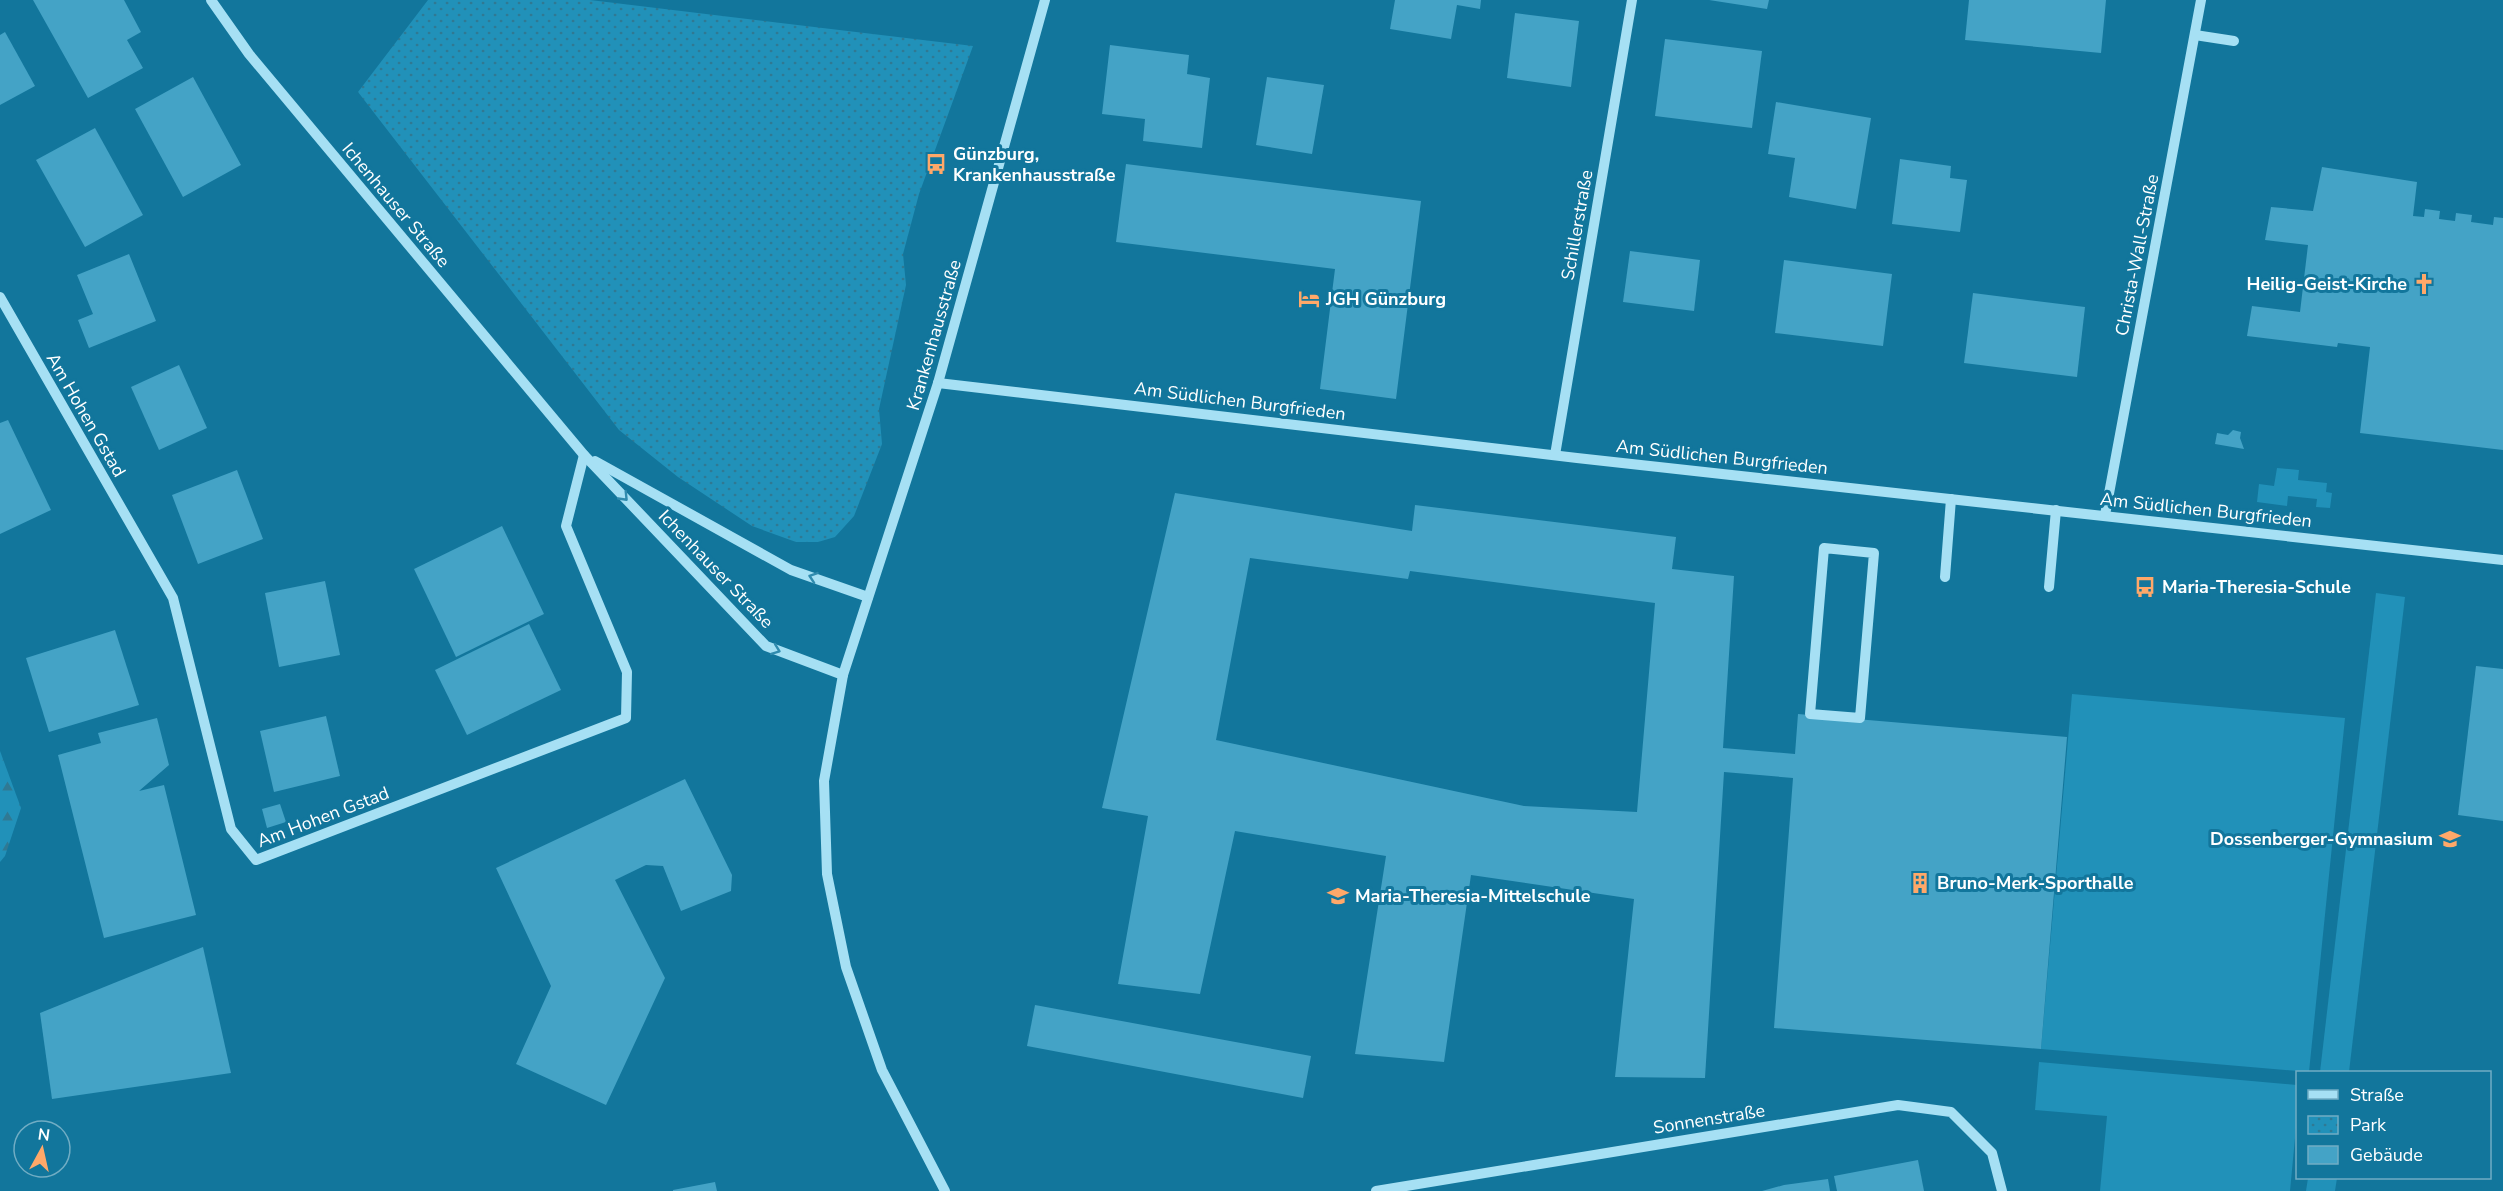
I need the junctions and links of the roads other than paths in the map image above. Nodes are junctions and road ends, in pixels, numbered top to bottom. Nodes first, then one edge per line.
1 (211, 0) edge
2 (1045, 0) edge
3 (1632, 0) edge
4 (2201, 0) edge
5 (2195, 35) junction
6 (2234, 41) dead end
7 (0, 297) edge
8 (938, 383) junction
9 (584, 455) junction
10 (1555, 455) junction
11 (1951, 499) junction
12 (2056, 510) junction
13 (2105, 515) junction
14 (1824, 548) joint
15 (2503, 561) edge
16 (1945, 577) dead end
17 (2049, 587) dead end
18 (868, 597) junction
19 (843, 675) junction
20 (1438, 1185) edge
21 (945, 1191) edge
22 (1376, 1191) edge
23 (2002, 1191) edge

1 - 9 street, Ichenhauser Straße
2 - 8 street, Krankenhausstraße
3 - 10 street, Schillerstraße
4 - 5 street, Christa-Wall-Straße
5 - 6 street
5 - 13 street, Christa-Wall-Straße
7 - 9 street, Am Hohen Gstad
8 - 10 street, Am Südlichen Burgfrieden
8 - 18 street, Krankenhausstraße
18 -> 9 street, Ichenhauser Straße
9 -> 19 street, Ichenhauser Straße
10 - 11 street, Am Südlichen Burgfrieden
11 - 12 street, Am Südlichen Burgfrieden
11 - 16 street
12 - 13 street, Am Südlichen Burgfrieden
12 - 17 street
13 - 15 street, Am Südlichen Burgfrieden
14 - 14 street
18 - 19 street, Krankenhausstraße
19 - 21 street
20 - 22 street, Sonnenstraße
20 - 23 street, Sonnenstraße

